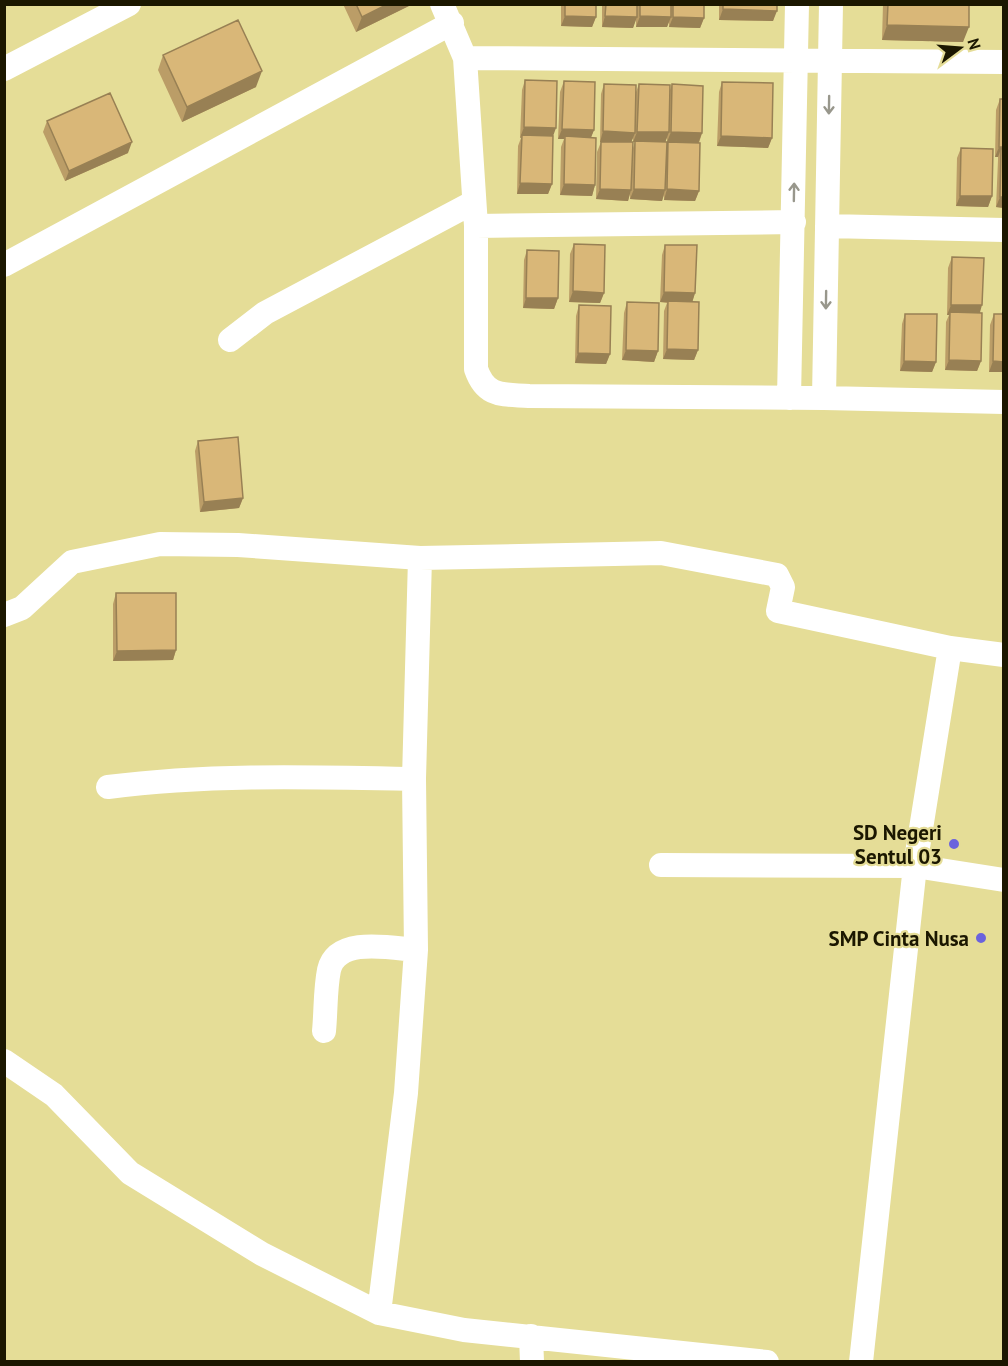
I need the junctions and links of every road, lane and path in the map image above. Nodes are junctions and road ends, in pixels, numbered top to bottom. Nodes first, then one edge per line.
1 (129, 4) edge
2 (796, 4) edge
3 (831, 4) edge
4 (447, 14) edge
5 (465, 58) junction
6 (795, 60) junction
7 (830, 61) junction
8 (1004, 62) edge
9 (4, 69) edge
10 (475, 214) junction
11 (794, 222) junction
12 (827, 226) junction
13 (1004, 230) edge
14 (4, 265) edge
15 (230, 340) dead end
16 (789, 398) junction
17 (824, 398) junction
18 (1004, 402) edge
19 (420, 558) junction
20 (4, 615) edge
21 (950, 648) junction
22 (1004, 655) edge
23 (414, 779) junction
24 (108, 787) dead end
25 (661, 865) dead end
26 (915, 866) junction
27 (1004, 880) edge
28 (416, 950) junction
29 (324, 1031) dead end
30 (4, 1061) edge
31 (379, 1313) junction
32 (531, 1336) junction
33 (532, 1362) edge
34 (767, 1362) edge
35 (861, 1362) edge

1 - 9 street
2 - 6 street
3 - 7 street
4 - 5 street
4 - 14 street
5 - 6 street
5 - 10 street
6 - 7 street
11 -> 6 street
7 - 8 street
7 -> 12 street
10 - 11 street
10 - 15 street
10 - 16 street
11 - 16 street
12 - 13 street
12 -> 17 street
16 - 17 street
17 - 18 street
19 - 20 street
19 - 21 street
19 - 23 street
21 - 22 street
21 - 26 street
23 - 24 street
23 - 28 street
25 - 26 street
26 - 27 street
26 - 35 street
28 - 29 street
28 - 31 street
30 - 31 street
31 - 32 street
32 - 33 street
32 - 34 street

